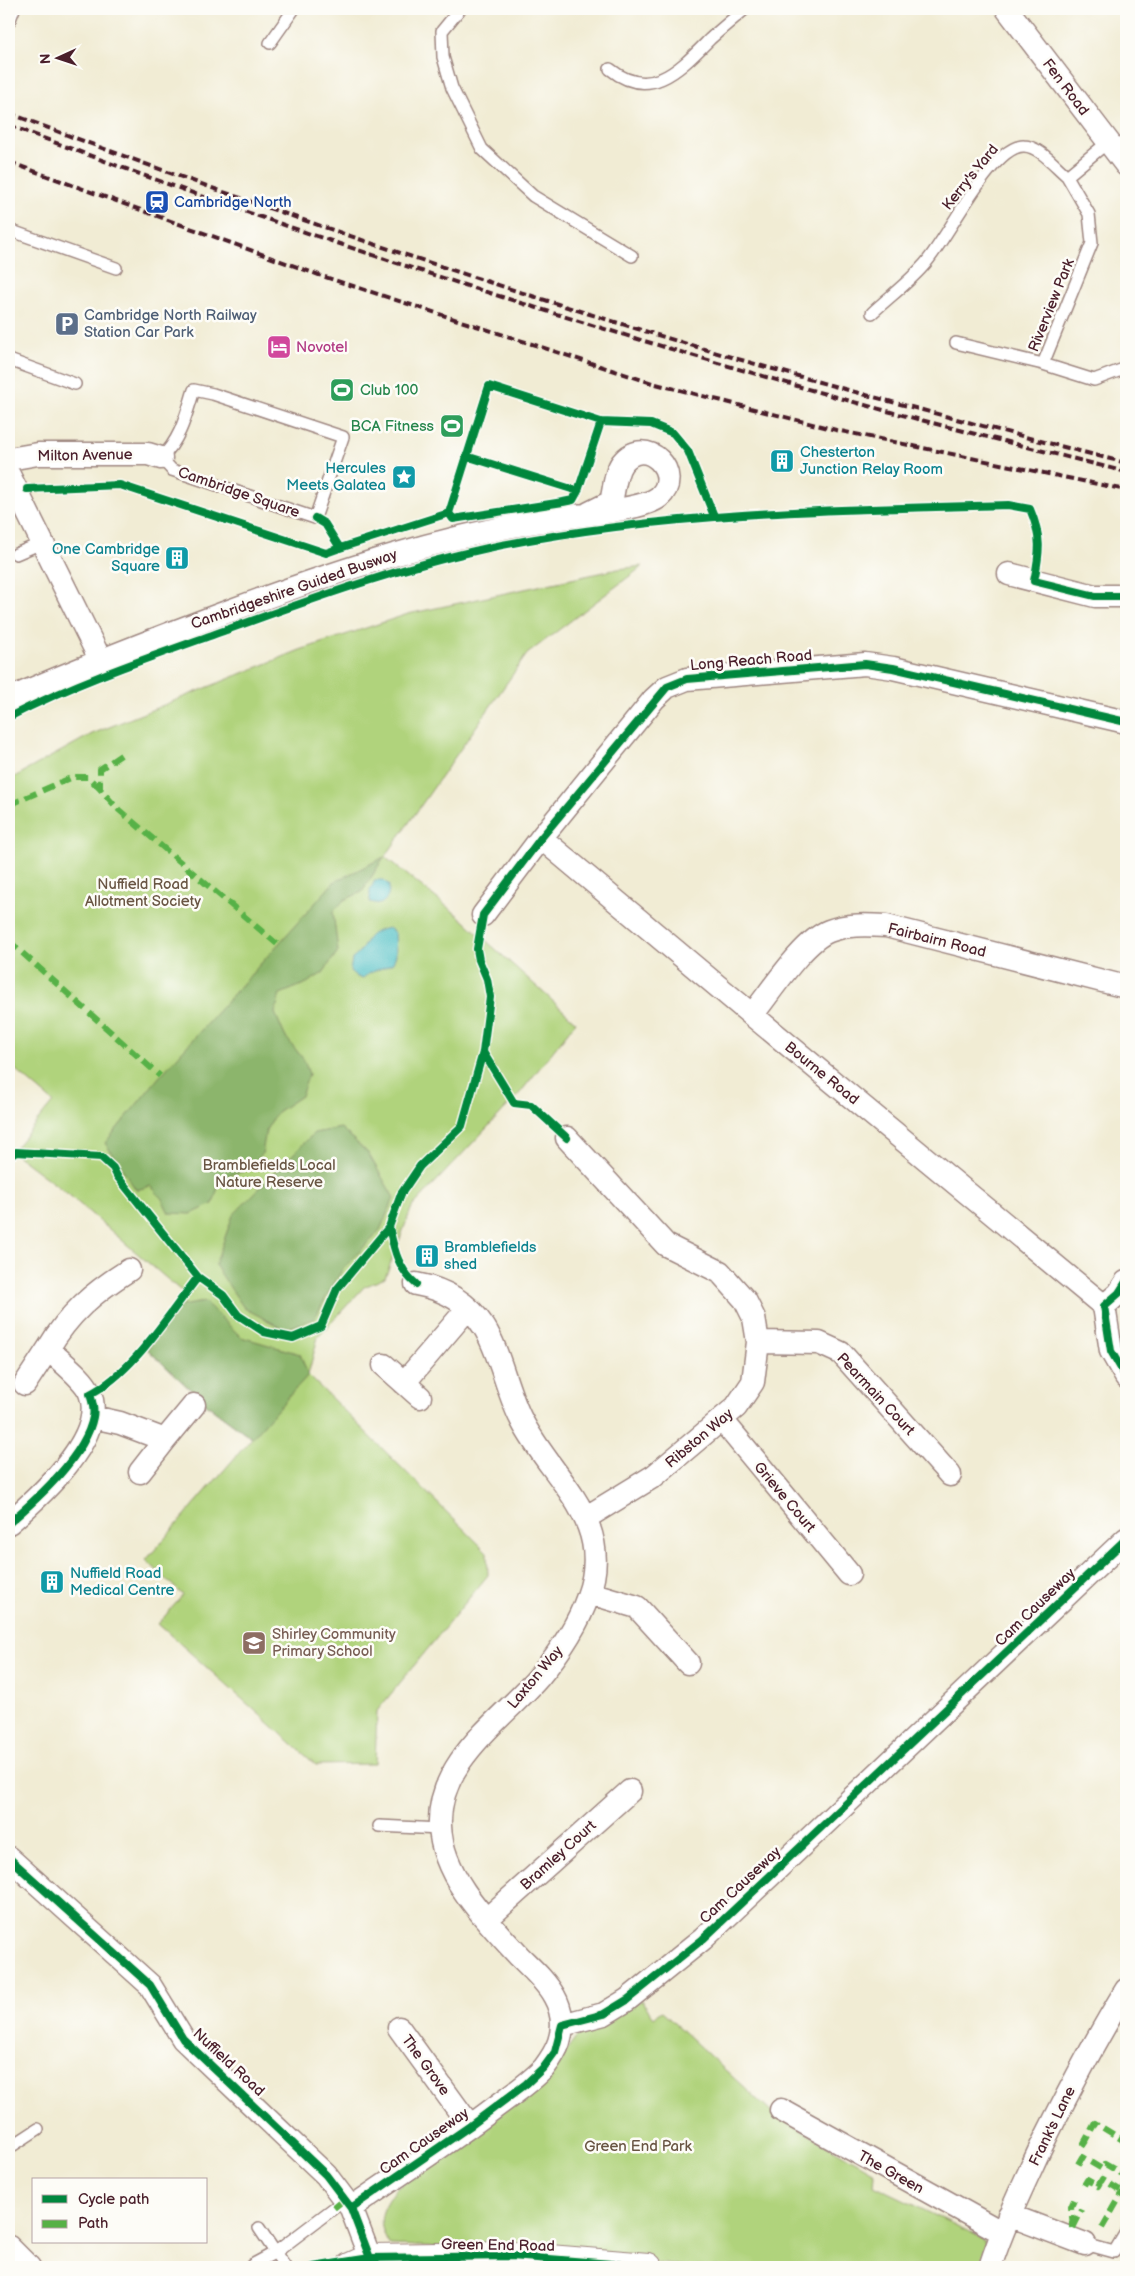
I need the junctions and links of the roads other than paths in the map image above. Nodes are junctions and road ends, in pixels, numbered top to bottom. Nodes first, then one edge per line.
1 (14, 9) edge
2 (294, 9) edge
3 (460, 9) edge
4 (745, 9) edge
5 (1007, 9) edge
6 (9, 22) edge
7 (270, 43) dead end
8 (610, 69) dead end
9 (1108, 142) junction
10 (1126, 166) edge
11 (1067, 176) junction
12 (9, 230) edge
13 (632, 256) dead end
14 (116, 268) dead end
15 (872, 313) dead end
16 (956, 343) dead end
17 (9, 360) edge
18 (1043, 364) junction
19 (1122, 370) dead end
20 (75, 384) dead end
21 (161, 458) junction
22 (9, 459) edge
23 (9, 474) edge
24 (617, 479) junction
25 (647, 503) junction
26 (589, 513) junction
27 (44, 542) junction
28 (16, 554) dead end
29 (1009, 574) dead end
30 (1126, 596) edge
31 (100, 659) junction
32 (9, 699) edge
33 (1126, 722) edge
34 (541, 838) junction
35 (483, 916) dead end
36 (1126, 987) edge
37 (752, 1015) junction
38 (568, 1138) dead end
39 (128, 1270) dead end
40 (1126, 1282) edge
41 (416, 1284) dead end
42 (1104, 1306) junction
43 (468, 1308) junction
44 (758, 1342) junction
45 (48, 1349) junction
46 (384, 1365) dead end
47 (1126, 1378) edge
48 (25, 1384) dead end
49 (194, 1405) dead end
50 (93, 1416) junction
51 (722, 1420) junction
52 (165, 1440) junction
53 (140, 1472) dead end
54 (950, 1475) dead end
55 (587, 1517) junction
56 (9, 1523) edge
57 (1126, 1539) edge
58 (849, 1574) dead end
59 (590, 1593) junction
60 (688, 1663) dead end
61 (630, 1791) dead end
62 (379, 1826) dead end
63 (440, 1829) junction
64 (9, 1858) edge
65 (487, 1919) junction
66 (1126, 1990) edge
67 (562, 2025) junction
68 (400, 2028) dead end
69 (781, 2110) dead end
70 (470, 2126) junction
71 (38, 2129) dead end
72 (9, 2148) edge
73 (342, 2208) junction
74 (1005, 2223) junction
75 (259, 2228) dead end
76 (1126, 2232) edge
77 (1085, 2244) joint
78 (9, 2247) edge
79 (276, 2252) junction
80 (360, 2263) edge
81 (252, 2265) dead end
82 (30, 2267) edge
83 (285, 2267) edge
84 (648, 2267) edge
85 (990, 2267) edge

1 - 6 lane
2 - 7 lane
3 - 13 lane
4 - 8 lane
5 - 9 street, Fen Road
9 - 10 street, Fen Road
9 - 11 lane
11 - 15 lane, Kerry's Yard
11 - 18 lane, Riverview Park
12 - 14 lane
16 - 18 lane, Riverview Park
17 - 20 lane
18 - 19 lane
21 - 21 lane, Cambridge Square
21 - 22 street, Milton Avenue
23 - 27 street
24 - 25 street
24 - 25 street, Cambridgeshire Guided Busway
24 - 26 street, Cambridgeshire Guided Busway
25 - 26 street, Cambridgeshire Guided Busway
26 - 31 street, Cambridgeshire Guided Busway
27 - 28 lane
27 - 31 street
29 - 30 street
31 - 32 street, Cambridgeshire Guided Busway
33 - 34 street, Long Reach Road
34 - 35 street, Long Reach Road
34 - 37 street, Bourne Road
36 - 37 street, Fairbairn Road
37 - 42 street, Bourne Road
38 - 44 street, Ribston Way
39 - 45 street
40 - 42 street
41 - 43 street, Laxton Way
42 - 47 street
43 - 46 street
43 - 55 street, Laxton Way
44 - 51 street, Ribston Way
44 - 54 street, Pearmain Court
45 - 48 street
45 - 50 street
49 - 52 street
50 - 52 street
50 - 56 street
51 - 55 street, Ribston Way
51 - 58 street, Grieve Court
52 - 53 street
55 - 59 street, Laxton Way
57 - 67 street, Cam Causeway
59 - 60 street
59 - 63 street, Laxton Way
61 - 65 street, Bramley Court
62 - 63 lane
63 - 65 street, Laxton Way
64 - 73 street, Nuffield Road
65 - 67 street, Laxton Way
66 - 74 street, Frank's Lane
67 - 70 street, Cam Causeway
68 - 70 street, The Grove
69 - 74 street, The Green
70 - 73 street, Cam Causeway
71 - 72 lane
73 - 79 lane
73 - 80 street, Nuffield Road
74 - 77 street, The Green
74 - 85 street, Frank's Lane
75 - 79 lane
76 - 77 lane
78 - 82 street
79 - 81 lane
79 - 83 lane
80 - 84 street, Green End Road

